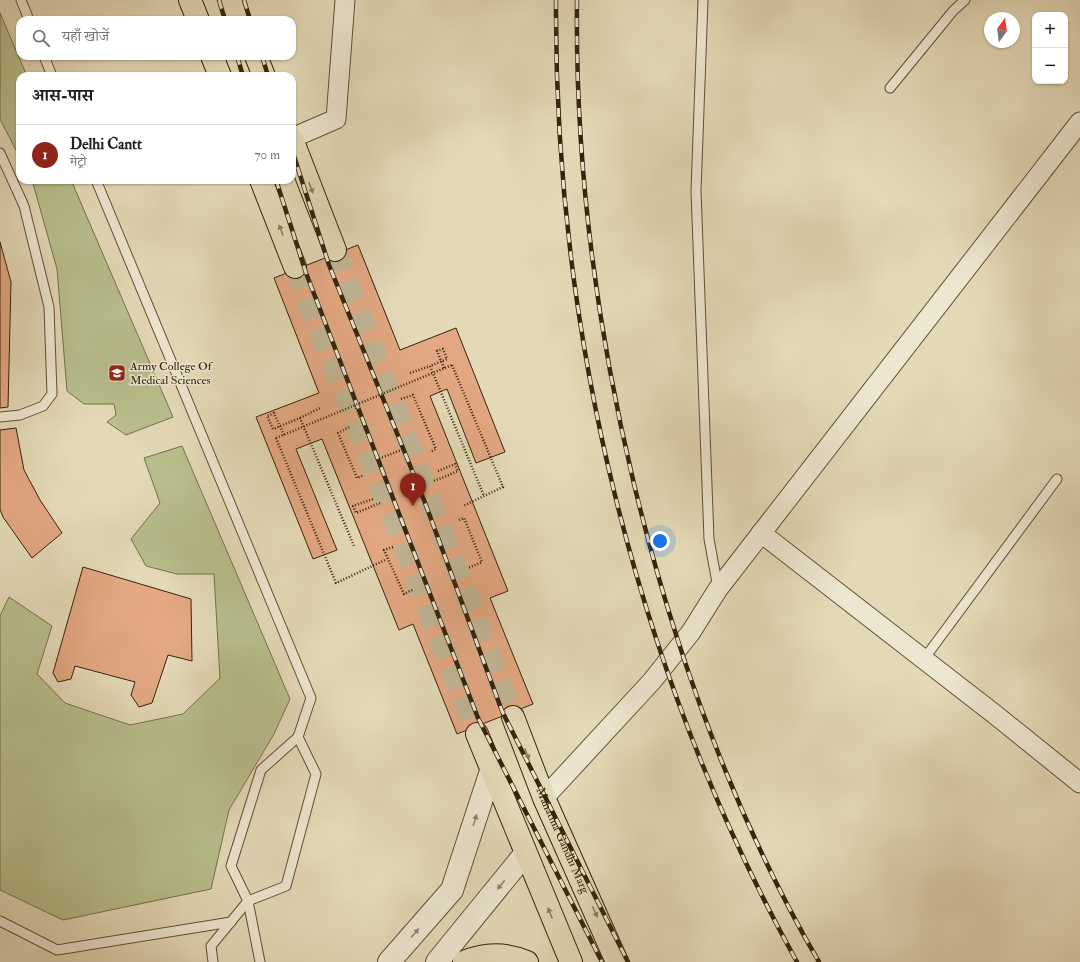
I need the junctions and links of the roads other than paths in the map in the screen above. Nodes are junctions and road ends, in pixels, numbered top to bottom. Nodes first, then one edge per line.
1 (20, 0) edge
2 (190, 0) edge
3 (231, 0) edge
4 (345, 0) edge
5 (703, 0) edge
6 (965, 0) edge
7 (27, 16) edge
8 (196, 16) edge
9 (238, 16) edge
10 (46, 60) edge
11 (214, 60) edge
12 (258, 60) edge
13 (50, 72) edge
14 (218, 72) edge
15 (262, 72) edge
16 (890, 88) dead end
17 (1080, 122) edge
18 (296, 137) edge
19 (296, 149) edge
20 (0, 153) edge
21 (98, 184) edge
22 (263, 184) edge
23 (335, 250) tunnel mouth
24 (295, 267) tunnel mouth
25 (0, 416) edge
26 (1057, 479) dead end
27 (761, 534) junction
28 (718, 589) junction
29 (924, 659) junction
30 (513, 717) tunnel mouth
31 (477, 734) tunnel mouth
32 (298, 737) junction
33 (491, 771) junction
34 (1080, 783) edge
35 (544, 798) junction
36 (525, 854) junction
37 (248, 901) junction
38 (0, 921) edge
39 (231, 922) junction
40 (213, 962) edge
41 (260, 962) edge
42 (389, 962) edge
43 (437, 962) edge
44 (464, 962) edge
45 (527, 962) edge
46 (571, 962) edge
47 (617, 962) edge

1 - 7 lane
2 - 8 main road
3 - 9 main road
4 - 18 street
5 - 28 lane
6 - 16 lane
10 - 13 lane
11 - 14 main road
12 - 15 main road
17 - 27 street
19 -> 23 main road
20 - 25 lane
21 - 32 lane
24 -> 22 main road
26 - 29 lane
27 - 28 street
27 - 29 street
28 - 35 street
29 - 34 street
30 -> 35 main road, Mahatma Gandhi Marg
31 - 33 main road
32 - 37 lane
32 - 37 lane
33 - 36 main road
42 -> 33 street
35 -> 47 main road, Mahatma Gandhi Marg
36 -> 43 street
46 -> 36 main road
37 - 39 lane
37 - 41 lane
38 - 39 lane
39 - 40 lane
44 - 45 main road

